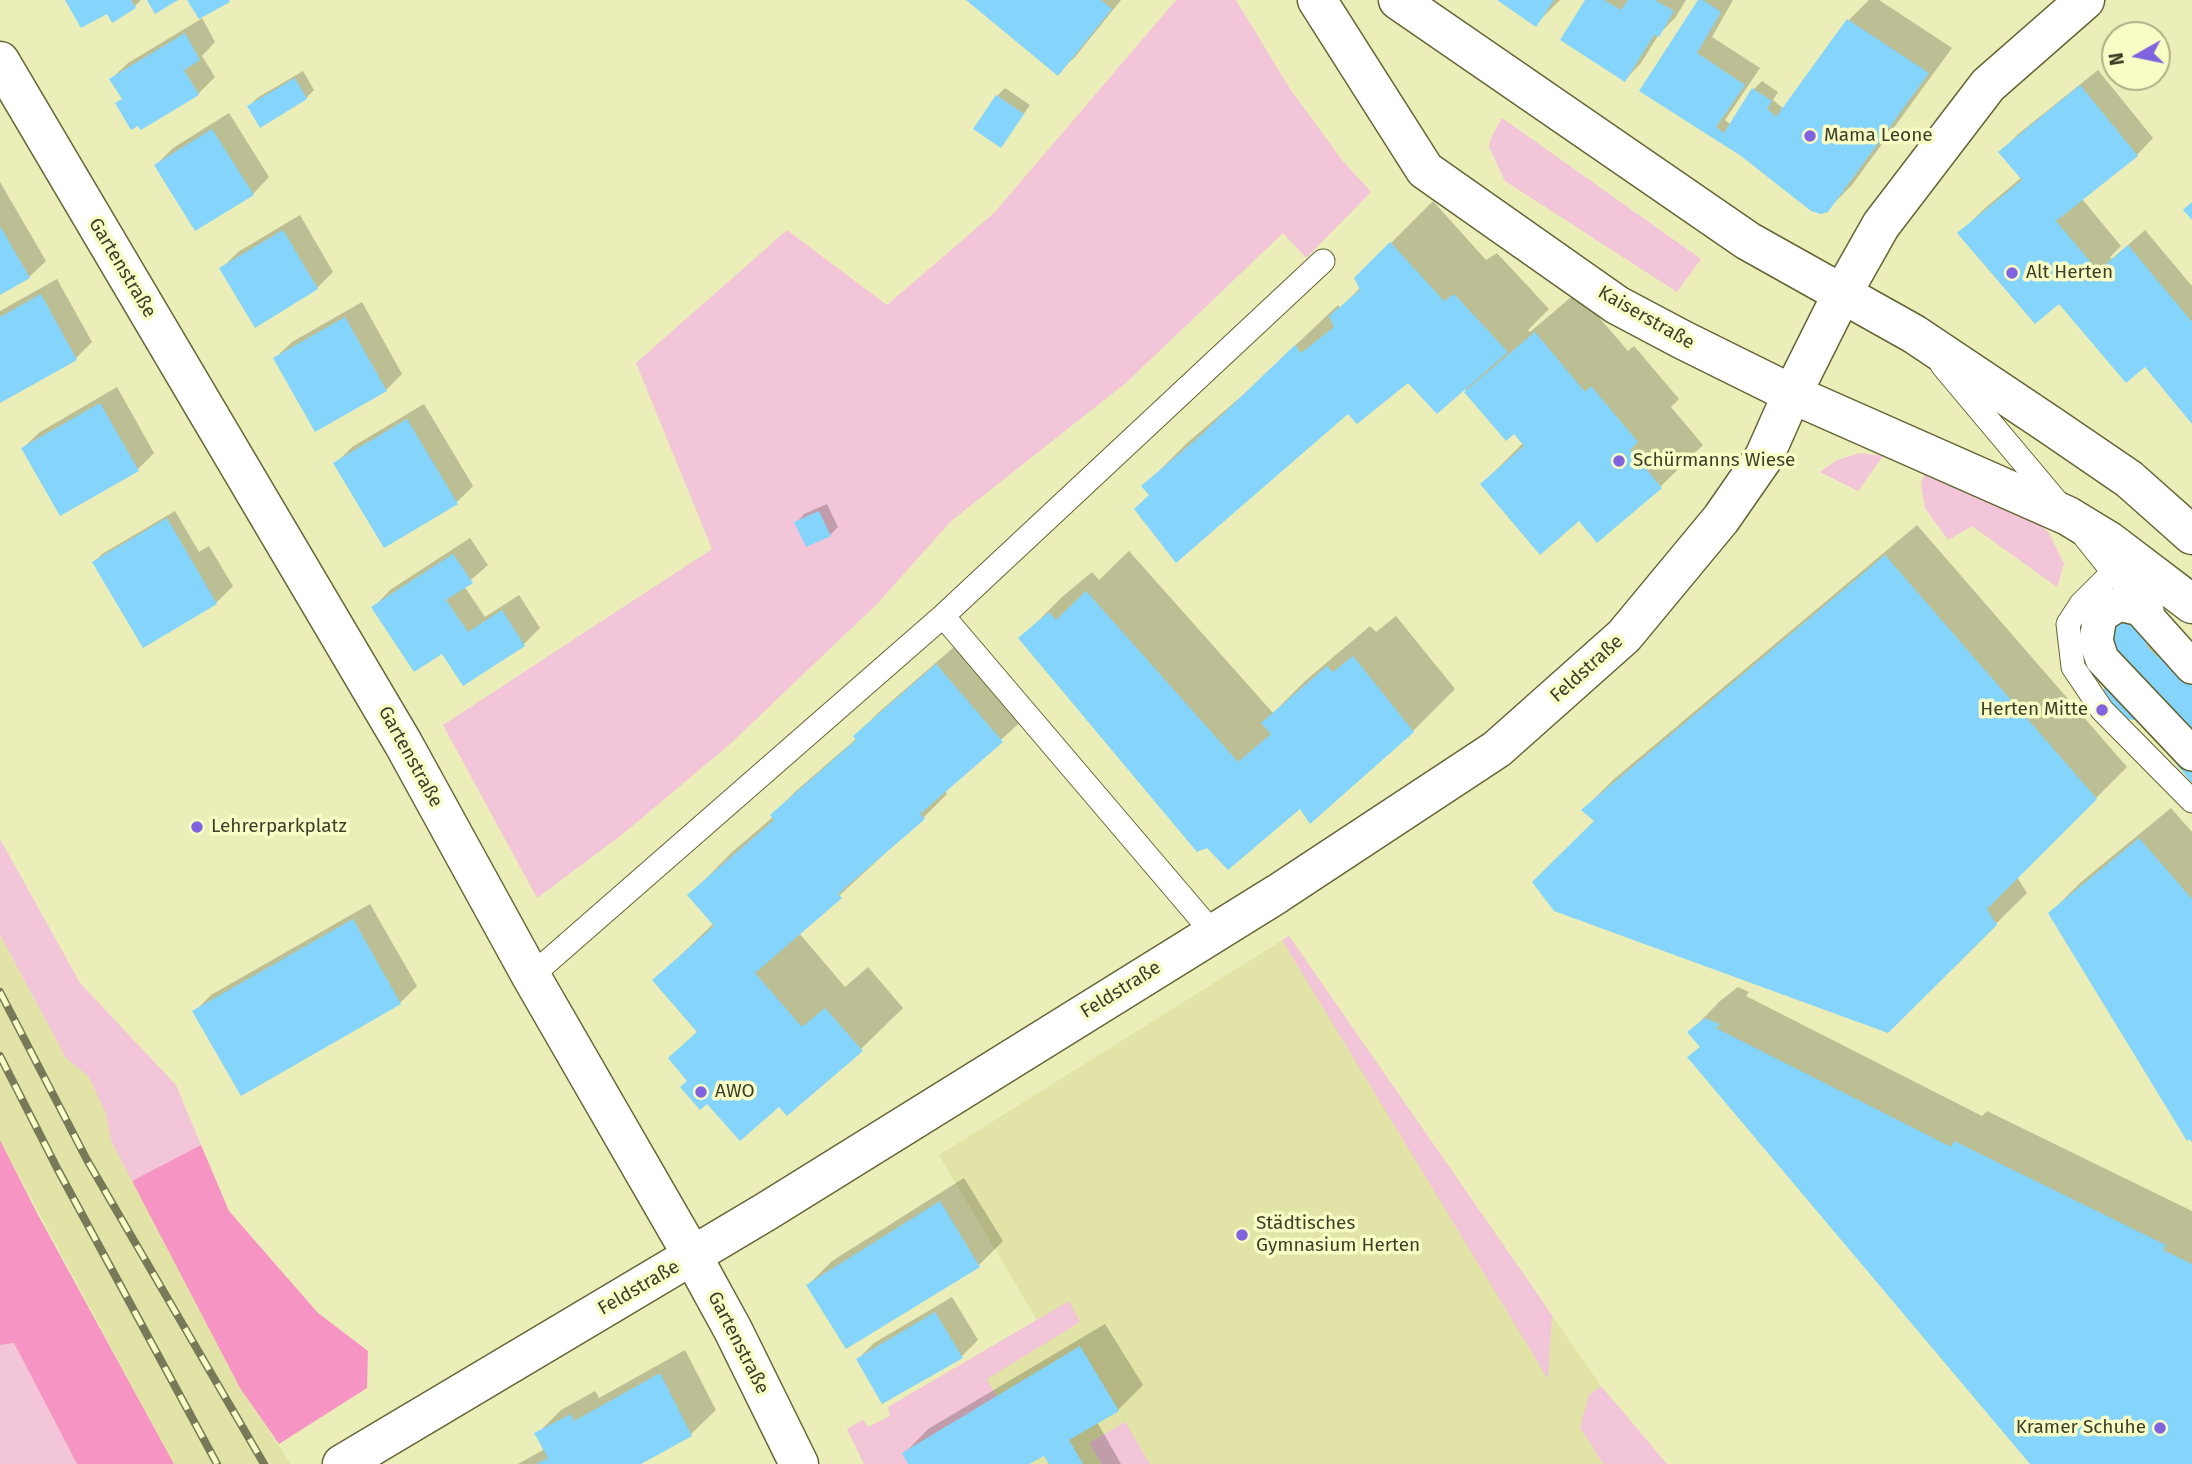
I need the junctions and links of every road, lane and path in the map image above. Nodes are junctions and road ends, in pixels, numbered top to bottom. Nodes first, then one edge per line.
1 (1317, 0) edge
2 (1398, 0) edge
3 (2085, 0) edge
4 (0, 61) edge
5 (1323, 261) dead end
6 (1842, 294) junction
7 (1914, 334) junction
8 (1791, 394) junction
9 (2068, 516) junction
10 (2192, 535) edge
11 (2113, 572) junction
12 (2192, 604) edge
13 (943, 616) junction
14 (2192, 648) edge
15 (2192, 667) edge
16 (2192, 754) edge
17 (2192, 801) edge
18 (1213, 933) junction
19 (531, 976) junction
20 (693, 1257) junction
21 (342, 1464) edge
22 (799, 1464) edge

1 - 8 main road, Kaiserstraße
2 - 6 main road, Kaiserstraße
3 - 6 main road, Feldstraße
4 - 19 main road, Gartenstraße
5 - 13 lane
6 - 7 main road, Kaiserstraße
6 - 8 main road, Feldstraße
7 - 9 lane, Kaiserstraße
7 - 10 main road, Kaiserstraße
8 - 9 main road, Kaiserstraße
8 - 18 main road, Feldstraße
9 - 11 lane
9 - 12 main road, Kaiserstraße
11 - 14 lane
11 - 17 lane
13 - 18 lane
13 - 19 lane
15 - 16 street
18 - 20 main road, Feldstraße
19 - 20 main road, Gartenstraße
20 - 21 main road, Feldstraße
20 - 22 main road, Gartenstraße

